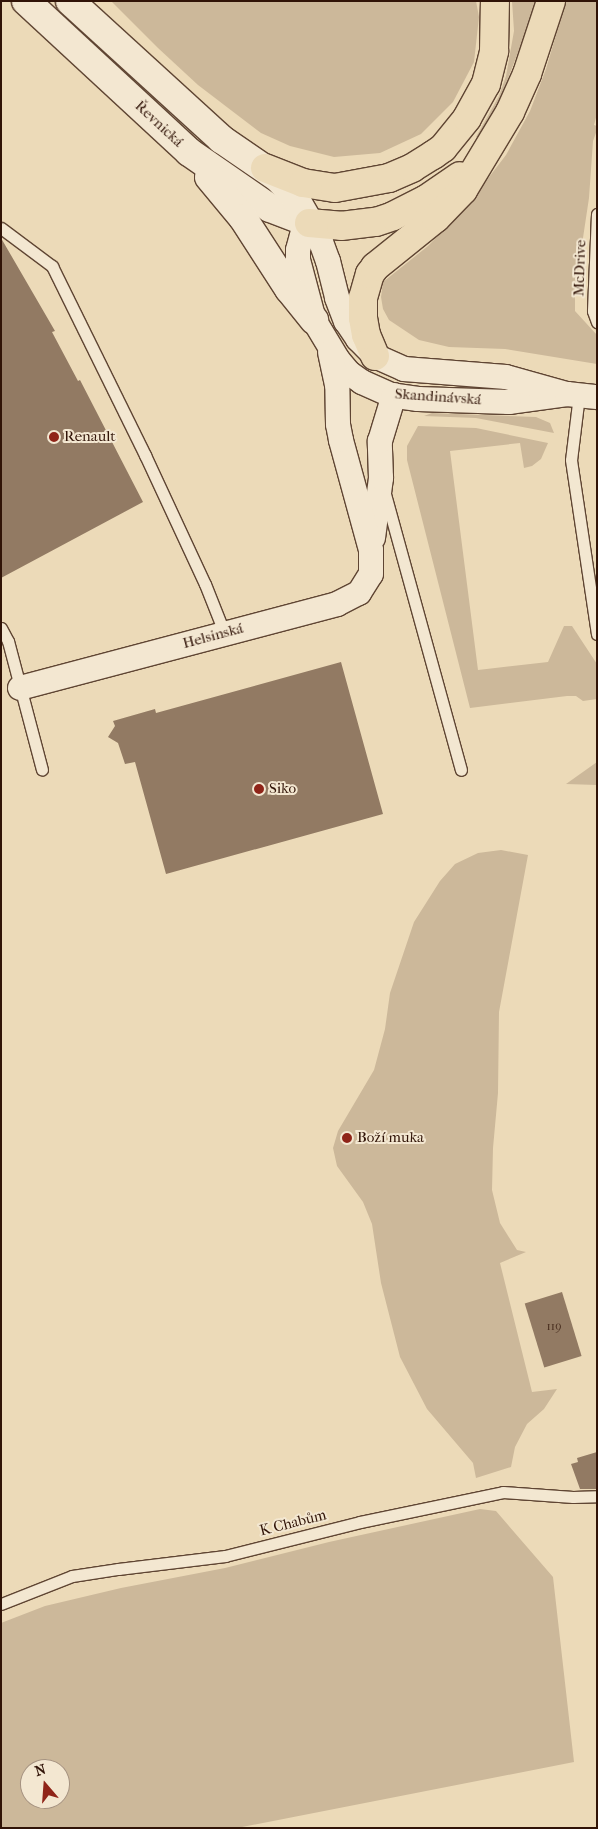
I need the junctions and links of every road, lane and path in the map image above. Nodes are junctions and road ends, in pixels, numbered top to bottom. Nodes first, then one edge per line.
1 (26, 1) edge
2 (70, 1) edge
3 (495, 1) edge
4 (551, 1) edge
5 (189, 152) junction
6 (482, 158) junction
7 (264, 168) junction
8 (351, 186) junction
9 (597, 214) edge
10 (309, 223) junction
11 (1, 228) edge
12 (314, 320) junction
13 (597, 322) edge
14 (327, 344) junction
15 (375, 356) junction
16 (394, 395) junction
17 (581, 396) edge
18 (381, 478) junction
19 (371, 550) junction
20 (1, 628) edge
21 (224, 632) junction
22 (597, 634) edge
23 (20, 688) junction
24 (42, 770) dead end
25 (461, 770) dead end
26 (597, 1496) edge
27 (1, 1604) edge

1 - 5 main road, Řevnická
2 - 7 main road, Řevnická
3 - 8 highway
4 - 6 highway
5 - 10 main road, Řevnická
5 - 12 main road
6 - 10 highway
6 - 15 highway
7 - 8 highway
7 - 10 main road, Řevnická
8 - 10 highway
9 - 13 lane, McDrive
10 - 12 street, Skandinávská
10 - 15 street, Skandinávská
11 - 21 lane
12 - 14 street, Skandinávská
14 - 16 street, Skandinávská
14 - 19 street, Helsinská
15 - 17 street, Skandinávská
16 - 17 street, Skandinávská
16 - 18 street, Helsinská
17 - 22 lane
18 - 19 street, Helsinská
18 - 25 lane
19 - 21 street, Helsinská
20 - 23 lane
21 - 23 street, Helsinská
23 - 24 lane
26 - 27 lane, K Chabům

